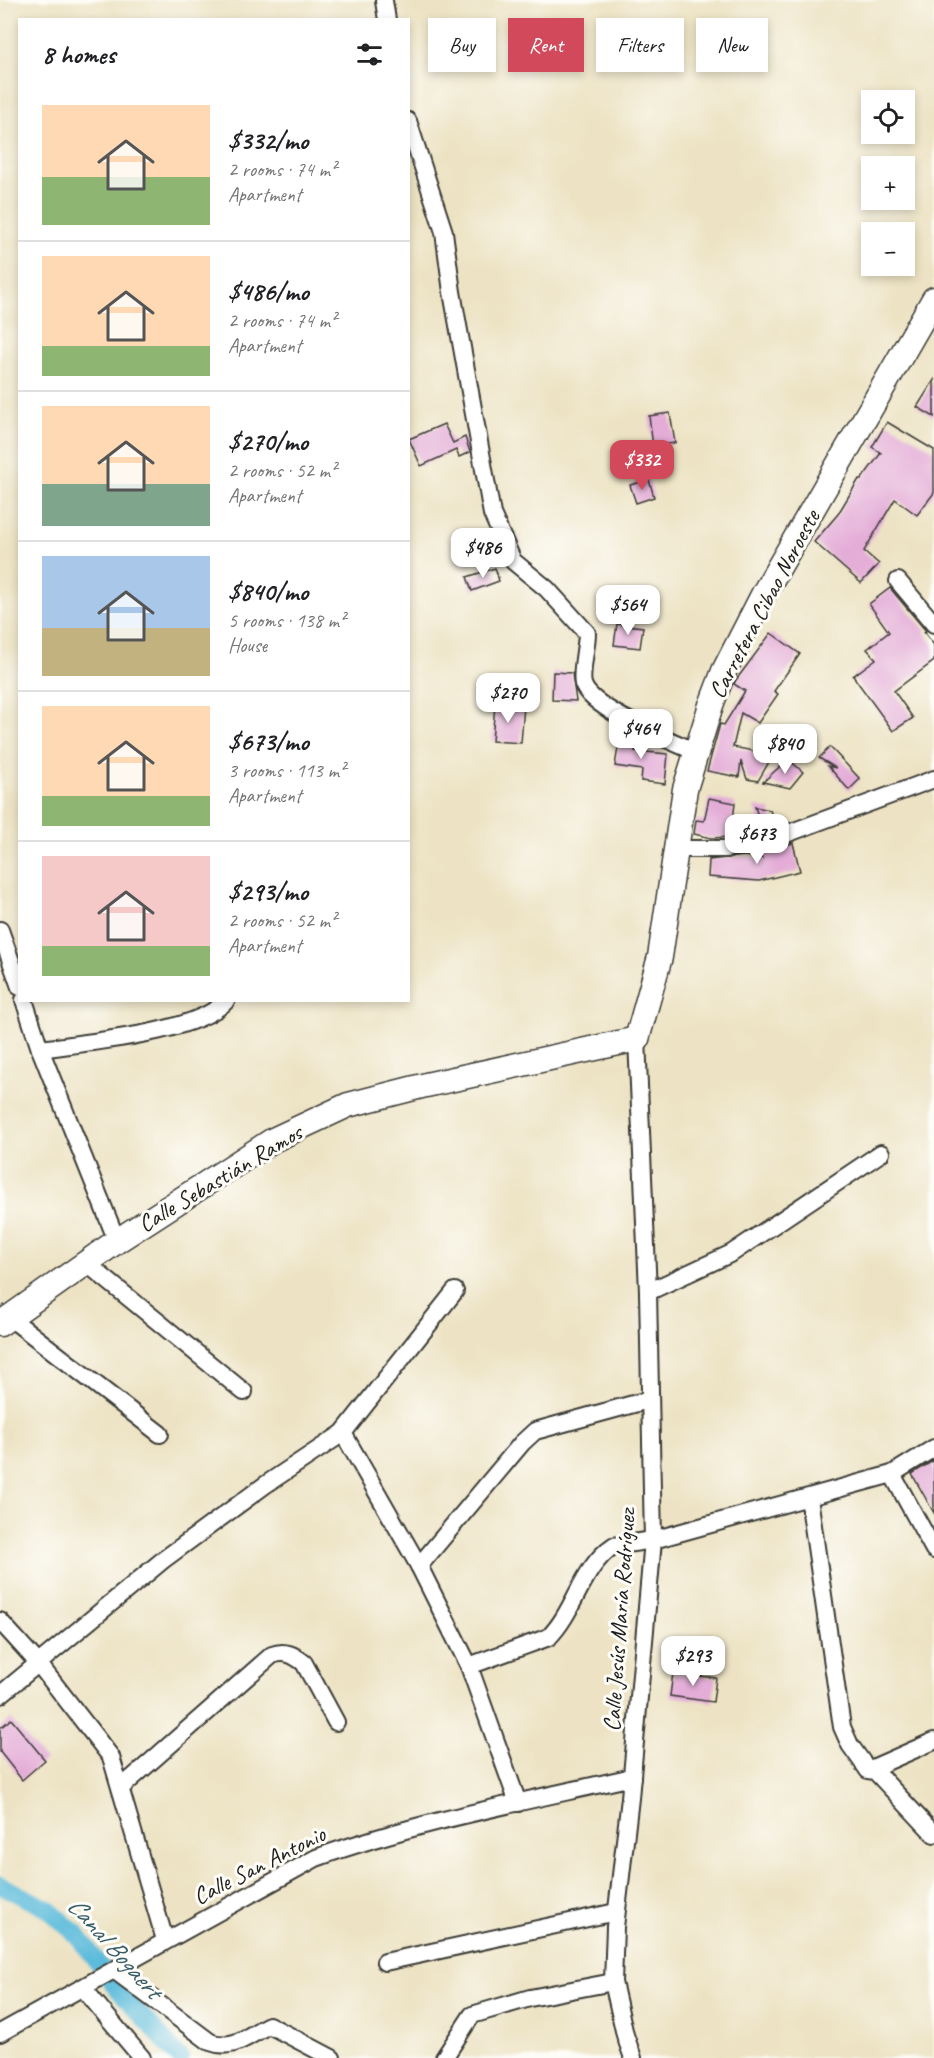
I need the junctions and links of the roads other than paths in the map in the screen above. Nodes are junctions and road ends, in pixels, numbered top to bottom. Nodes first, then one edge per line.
1 (384, 1) edge
2 (387, 18) edge
3 (410, 127) edge
4 (934, 299) edge
5 (898, 580) dead end
6 (934, 624) edge
7 (696, 752) junction
8 (932, 785) edge
9 (677, 849) junction
10 (1, 933) edge
11 (18, 933) edge
12 (18, 981) edge
13 (25, 1002) edge
14 (226, 1002) edge
15 (637, 1039) junction
16 (40, 1049) junction
17 (881, 1153) dead end
18 (117, 1240) junction
19 (85, 1262) junction
20 (455, 1291) dead end
21 (648, 1292) junction
22 (5, 1320) edge
23 (244, 1392) dead end
24 (648, 1400) junction
25 (343, 1433) junction
26 (160, 1434) dead end
27 (934, 1448) edge
28 (892, 1474) junction
29 (809, 1498) junction
30 (652, 1540) junction
31 (934, 1550) edge
32 (419, 1566) junction
33 (0, 1621) edge
34 (38, 1663) junction
35 (469, 1666) junction
36 (0, 1695) edge
37 (336, 1722) dead end
38 (934, 1741) edge
39 (868, 1770) junction
40 (632, 1777) junction
41 (122, 1787) junction
42 (518, 1803) junction
43 (934, 1834) edge
44 (616, 1912) junction
45 (165, 1940) junction
46 (385, 1962) dead end
47 (114, 1971) junction
48 (613, 1982) junction
49 (88, 1985) junction
50 (0, 2033) edge
51 (142, 2058) edge
52 (332, 2058) edge
53 (444, 2058) edge
54 (633, 2058) edge

1 - 2 street
3 - 7 street
4 - 7 main road, Carretera Cibao Noroeste
5 - 6 street
7 - 9 main road, Carretera Cibao Noroeste
8 - 9 street
9 - 15 main road, Carretera Cibao Noroeste
10 - 11 street
10 - 12 street
13 - 16 street
14 - 16 street
15 - 18 main road, Calle Sebastián Ramos
15 - 21 street, Calle Jesús María Rodríguez
16 - 18 street
17 - 21 street
18 - 19 main road, Calle Sebastián Ramos
19 - 22 main road, Calle Sebastián Ramos
19 - 23 street
20 - 25 street
21 - 24 street, Calle Jesús María Rodríguez
22 - 26 street
24 - 30 street, Calle Jesús María Rodríguez
24 - 32 street
25 - 32 street
25 - 34 street
27 - 28 street
28 - 29 street
28 - 31 street
29 - 30 street
29 - 39 street
30 - 35 street
30 - 40 street, Calle Jesús María Rodríguez
32 - 35 street
33 - 34 street
34 - 36 street
34 - 41 street
35 - 42 street
37 - 41 street
38 - 39 street
39 - 43 street
40 - 42 street, Calle San Antonio
40 - 44 street, Calle Jesús María Rodríguez
41 - 45 street
42 - 45 street, Calle San Antonio
44 - 46 street
44 - 48 street, Calle Jesús María Rodríguez
45 - 47 street, Calle San Antonio
47 - 49 street, Calle San Antonio
47 - 52 street
48 - 53 street
48 - 54 street, Calle Jesús María Rodríguez
49 - 50 street, Calle San Antonio
49 - 51 street

